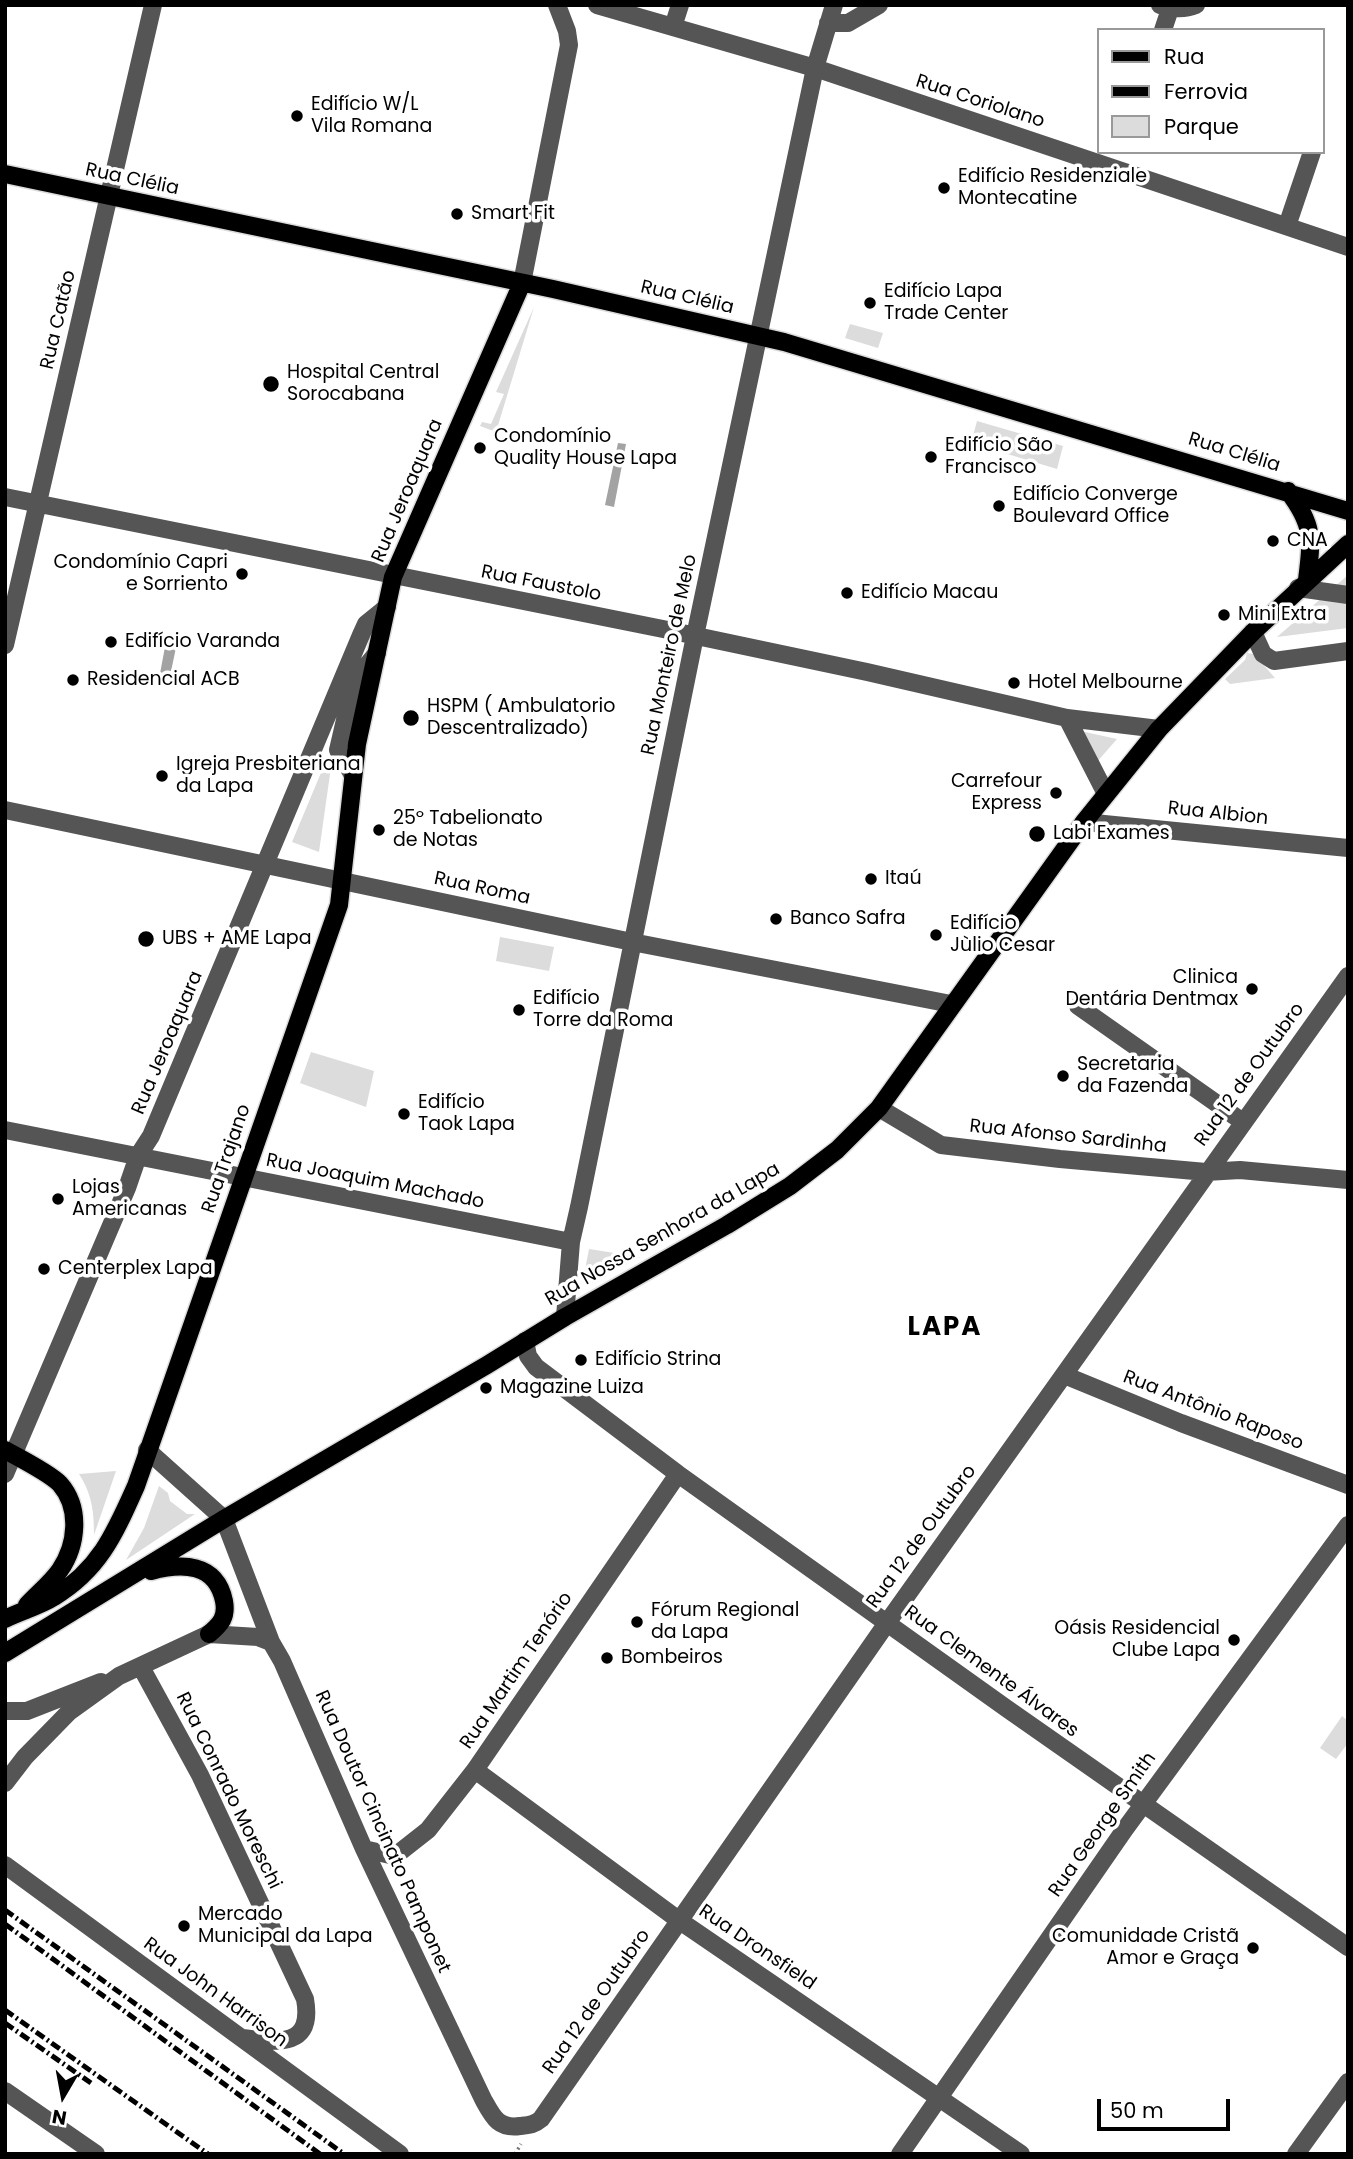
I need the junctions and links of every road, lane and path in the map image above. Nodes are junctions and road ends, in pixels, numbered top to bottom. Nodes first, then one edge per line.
1 (153, 5) edge
2 (557, 5) edge
3 (597, 5) edge
4 (680, 5) edge
5 (834, 5) edge
6 (879, 5) edge
7 (1196, 5) edge
8 (1165, 7) edge
9 (828, 23) junction
10 (673, 27) junction
11 (1163, 28) edge
12 (815, 68) junction
13 (1098, 154) edge
14 (1099, 154) edge
15 (1311, 154) edge
16 (1119, 160) edge
17 (5, 174) edge
18 (109, 197) junction
19 (1287, 226) junction
20 (1348, 247) edge
21 (522, 283) junction
22 (759, 336) junction
23 (1288, 491) junction
24 (5, 497) edge
25 (38, 504) junction
26 (1348, 511) edge
27 (1348, 544) edge
28 (393, 577) junction
29 (1302, 584) junction
30 (1348, 595) edge
31 (387, 607) junction
32 (1252, 632) junction
33 (695, 636) junction
34 (5, 645) edge
35 (1348, 651) edge
36 (1067, 718) junction
37 (1159, 729) junction
38 (1106, 794) junction
39 (5, 810) edge
40 (1084, 822) junction
41 (1348, 848) edge
42 (265, 865) junction
43 (342, 881) junction
44 (632, 942) junction
45 (1348, 976) edge
46 (951, 1004) junction
47 (1078, 1006) dead end
48 (879, 1108) junction
49 (1243, 1122) junction
50 (5, 1130) edge
51 (138, 1156) junction
52 (1206, 1172) junction
53 (243, 1178) junction
54 (1348, 1180) edge
55 (572, 1242) junction
56 (565, 1317) junction
57 (525, 1341) junction
58 (1064, 1375) junction
59 (147, 1450) junction
60 (10, 1452) edge
61 (5, 1474) edge
62 (678, 1474) junction
63 (1348, 1485) edge
64 (224, 1519) junction
65 (1348, 1525) edge
66 (134, 1575) junction
67 (22, 1611) junction
68 (5, 1619) edge
69 (887, 1623) junction
70 (209, 1634) junction
71 (271, 1642) junction
72 (5, 1653) edge
73 (141, 1667) junction
74 (119, 1676) junction
75 (5, 1711) edge
76 (25, 1757) junction
77 (5, 1763) edge
78 (475, 1770) junction
79 (5, 1783) edge
80 (1142, 1805) junction
81 (364, 1849) junction
82 (5, 1865) edge
83 (680, 1921) junction
84 (1348, 1947) edge
85 (240, 2038) junction
86 (1348, 2082) edge
87 (5, 2091) edge
88 (938, 2096) junction
89 (533, 2125) joint
90 (96, 2154) edge
91 (400, 2154) edge
92 (900, 2154) edge
93 (1021, 2154) edge
94 (1296, 2154) edge

1 - 18 street, Rua Catão
2 - 21 street, Rua Jeroaquara
3 - 10 street, Rua Coriolano
4 - 10 street
5 - 9 street, Rua Monteiro de Melo
6 - 9 street
7 - 8 street
8 - 11 street
9 - 12 street, Rua Monteiro de Melo
10 - 12 street, Rua Coriolano
12 - 13 street, Rua Coriolano
12 - 22 street, Rua Monteiro de Melo
14 - 16 street, Rua Coriolano
15 - 19 street
16 - 19 street, Rua Coriolano
17 - 18 main road, Rua Clélia
18 - 21 main road, Rua Clélia
18 - 25 street, Rua Catão
19 - 20 street, Rua Coriolano
21 - 22 main road, Rua Clélia
21 - 28 main road, Rua Jeroaquara
22 - 23 main road, Rua Clélia
22 - 33 street, Rua Monteiro de Melo
23 - 26 main road, Rua Clélia
23 - 29 main road
24 - 25 street, Rua Faustolo
25 - 28 street, Rua Faustolo
25 - 34 street, Rua Catão
27 - 29 main road, Rua Nossa Senhora da Lapa
28 - 31 main road, Rua Jeroaquara
28 - 33 street, Rua Faustolo
29 - 30 street
29 - 32 main road, Rua Nossa Senhora da Lapa
31 - 42 street, Rua Jeroaquara
31 - 43 main road, Rua Jeroaquara
32 - 35 street
32 - 37 main road, Rua Nossa Senhora da Lapa
33 - 36 street, Rua Faustolo
33 - 44 street, Rua Monteiro de Melo
36 - 37 street, Rua Faustolo
36 - 38 street
37 - 38 main road, Rua Nossa Senhora da Lapa
38 - 40 main road, Rua Nossa Senhora da Lapa
39 - 42 street, Rua Roma
40 - 41 street, Rua Albion
40 - 46 main road, Rua Nossa Senhora da Lapa
42 - 43 street, Rua Roma
42 - 51 street, Rua Jeroaquara
43 - 44 street, Rua Roma
43 - 53 main road, Rua Trajano
44 - 46 street, Rua Roma
44 - 55 street, Rua Monteiro de Melo
45 - 49 street, Rua 12 de Outubro
46 - 48 main road, Rua Nossa Senhora da Lapa
47 - 49 street
48 - 52 street, Rua Afonso Sardinha
48 - 56 main road, Rua Nossa Senhora da Lapa
49 - 52 street, Rua 12 de Outubro
50 - 51 street, Rua Joaquim Machado
51 - 53 street, Rua Joaquim Machado
51 - 60 street, Rua Jeroaquara
52 - 54 street, Rua Afonso Sardinha
52 - 58 street, Rua 12 de Outubro
53 - 55 street, Rua Joaquim Machado
53 - 59 main road, Rua Trajano
55 - 56 street, Rua Monteiro de Melo
56 - 57 main road, Rua Nossa Senhora da Lapa
57 - 62 street, Rua Clemente Álvares
57 - 64 main road, Rua Nossa Senhora da Lapa
58 - 63 street, Rua Antônio Raposo
58 - 69 street, Rua 12 de Outubro
59 - 64 street
59 - 67 main road, Rua Trajano
60 - 61 street, Rua Jeroaquara
60 - 67 main road
62 - 69 street, Rua Clemente Álvares
62 - 78 street, Rua Martim Tenório
64 - 66 main road, Rua Nossa Senhora da Lapa
64 - 71 street, Rua Doutor Cincinato Pamponet
65 - 80 street, Rua George Smith
66 - 70 main road
66 - 72 main road, Rua Nossa Senhora da Lapa
67 - 68 main road, Rua Trajano
69 - 80 street, Rua Clemente Álvares
69 - 83 street, Rua 12 de Outubro
70 - 71 street
70 - 73 street
71 - 81 street, Rua Doutor Cincinato Pamponet
73 - 74 street
73 - 85 street, Rua Conrado Moreschi
74 - 75 street
74 - 76 street
76 - 77 street
76 - 79 street
78 - 81 street, Rua Martim Tenório
78 - 83 street, Rua Dronsfield
80 - 84 street, Rua Clemente Álvares
80 - 88 street, Rua George Smith
81 - 89 street, Rua Doutor Cincinato Pamponet
82 - 85 street, Rua John Harrison
83 - 88 street, Rua Dronsfield
83 - 89 street, Rua 12 de Outubro
85 - 91 street, Rua John Harrison
86 - 94 street
87 - 90 street
88 - 92 street, Rua George Smith
88 - 93 street, Rua Dronsfield

